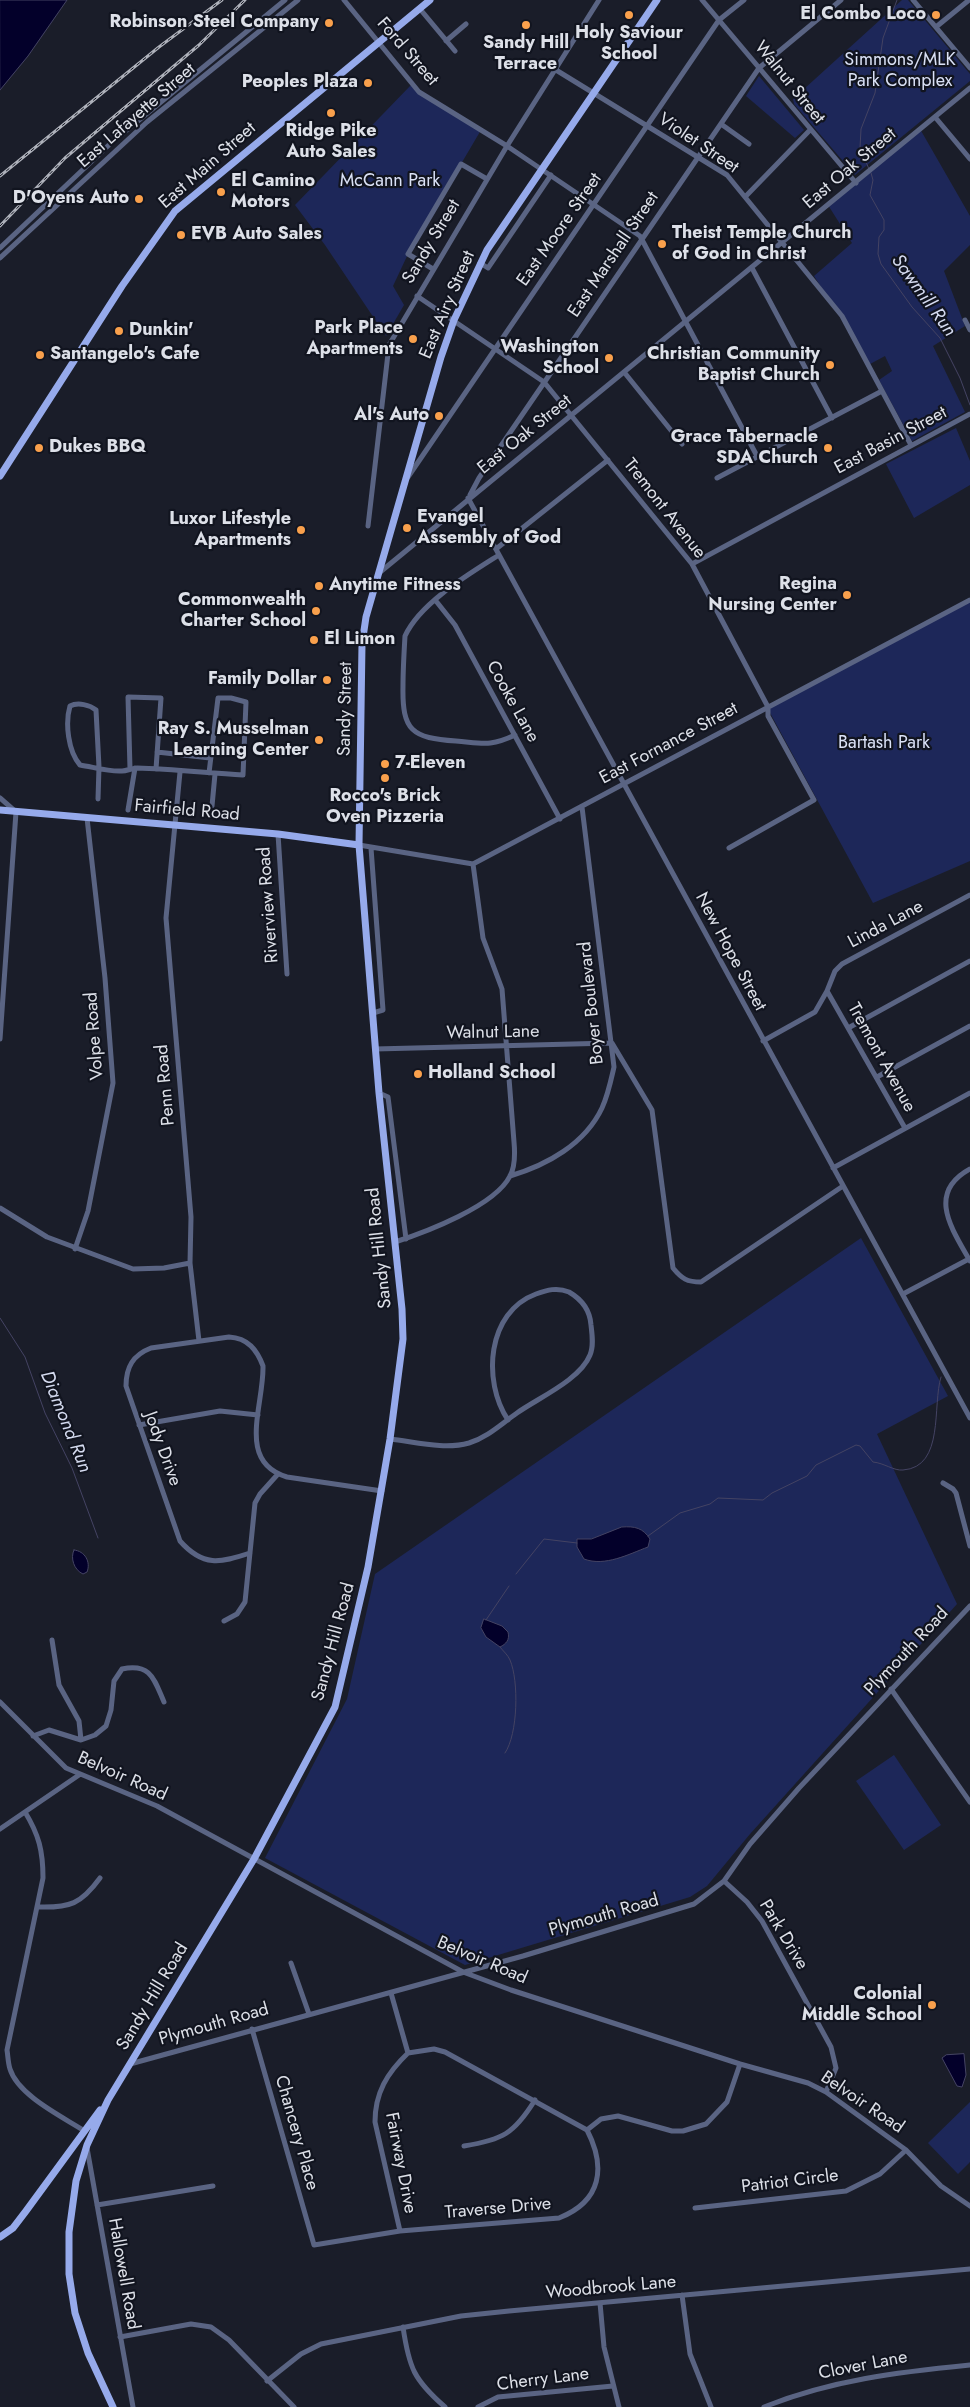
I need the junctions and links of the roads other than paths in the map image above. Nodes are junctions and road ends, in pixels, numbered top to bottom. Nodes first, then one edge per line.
1 (285, 0) edge
2 (298, 0) edge
3 (344, 0) edge
4 (430, 0) edge
5 (599, 0) edge
6 (658, 0) edge
7 (702, 0) edge
8 (744, 0) edge
9 (841, 0) edge
10 (913, 0) edge
11 (969, 0) edge
12 (420, 9) junction
13 (719, 20) junction
14 (466, 24) dead end
15 (936, 27) junction
16 (446, 41) junction
17 (380, 42) junction
18 (456, 52) dead end
19 (759, 68) junction
20 (970, 68) edge
21 (556, 70) junction
22 (970, 88) edge
23 (593, 93) junction
24 (935, 117) junction
25 (721, 124) junction
26 (648, 126) junction
27 (810, 130) junction
28 (749, 144) dead end
29 (507, 146) junction
30 (698, 156) junction
31 (970, 158) edge
32 (542, 169) junction
33 (551, 175) junction
34 (487, 179) junction
35 (856, 183) junction
36 (532, 184) junction
37 (541, 190) junction
38 (746, 196) junction
39 (594, 205) junction
40 (643, 239) junction
41 (783, 243) junction
42 (0, 248) edge
43 (0, 258) edge
44 (480, 263) junction
45 (752, 268) junction
46 (433, 269) junction
47 (417, 296) junction
48 (454, 320) junction
49 (965, 320) dead end
50 (686, 321) junction
51 (970, 330) edge
52 (495, 349) junction
53 (624, 372) junction
54 (544, 382) junction
55 (882, 391) junction
56 (968, 415) edge
57 (571, 416) junction
58 (832, 418) junction
59 (682, 444) dead end
60 (911, 445) junction
61 (757, 456) junction
62 (608, 460) junction
63 (1, 474) edge
64 (716, 478) dead end
65 (405, 482) junction
66 (468, 498) junction
67 (368, 526) dead end
68 (496, 549) junction
69 (499, 555) junction
70 (692, 564) junction
71 (377, 576) junction
72 (970, 600) edge
73 (436, 601) junction
74 (768, 707) junction
75 (515, 735) junction
76 (157, 752) junction
77 (210, 758) junction
78 (99, 768) junction
79 (132, 768) junction
80 (156, 770) junction
81 (180, 772) junction
82 (212, 774) junction
83 (623, 785) junction
84 (0, 798) edge
85 (98, 799) dead end
86 (212, 806) dead end
87 (582, 807) junction
88 (0, 810) edge
89 (128, 810) dead end
90 (16, 812) junction
91 (86, 818) junction
92 (560, 819) junction
93 (176, 825) junction
94 (278, 834) junction
95 (359, 845) junction
96 (371, 848) junction
97 (729, 848) dead end
98 (473, 864) junction
99 (970, 895) edge
100 (970, 961) edge
101 (287, 974) dead end
102 (827, 991) junction
103 (373, 1013) junction
104 (970, 1026) edge
105 (850, 1027) junction
106 (0, 1038) edge
107 (763, 1041) junction
108 (612, 1043) junction
109 (506, 1046) junction
110 (375, 1049) junction
111 (877, 1077) junction
112 (970, 1092) edge
113 (379, 1093) junction
114 (905, 1128) junction
115 (833, 1168) junction
116 (970, 1169) edge
117 (510, 1176) junction
118 (843, 1186) junction
119 (0, 1208) edge
120 (406, 1239) junction
121 (395, 1242) junction
122 (76, 1249) junction
123 (969, 1260) edge
124 (190, 1263) junction
125 (903, 1294) junction
126 (199, 1342) junction
127 (258, 1415) junction
128 (970, 1418) edge
129 (508, 1420) junction
130 (139, 1425) junction
131 (390, 1439) junction
132 (278, 1474) junction
133 (943, 1483) dead end
134 (382, 1491) junction
135 (970, 1546) edge
136 (250, 1553) junction
137 (970, 1606) edge
138 (224, 1621) dead end
139 (52, 1640) dead end
140 (891, 1689) junction
141 (0, 1702) edge
142 (164, 1702) dead end
143 (33, 1736) junction
144 (81, 1740) junction
145 (79, 1775) junction
146 (970, 1802) edge
147 (25, 1812) junction
148 (0, 1829) edge
149 (254, 1859) junction
150 (100, 1878) dead end
151 (724, 1881) junction
152 (38, 1908) junction
153 (291, 1963) dead end
154 (463, 1972) junction
155 (391, 1992) junction
156 (309, 2014) junction
157 (252, 2029) junction
158 (408, 2053) junction
159 (130, 2064) junction
160 (740, 2064) junction
161 (826, 2092) junction
162 (108, 2100) junction
163 (536, 2100) junction
164 (83, 2130) junction
165 (587, 2130) junction
166 (87, 2145) junction
167 (464, 2146) dead end
168 (906, 2150) junction
169 (213, 2186) dead end
170 (97, 2206) junction
171 (970, 2206) edge
172 (696, 2208) dead end
173 (400, 2231) junction
174 (0, 2237) edge
175 (314, 2245) joint
176 (970, 2269) edge
177 (682, 2295) junction
178 (600, 2303) junction
179 (403, 2327) junction
180 (120, 2337) junction
181 (970, 2365) edge
182 (267, 2381) junction
183 (613, 2386) junction
184 (113, 2407) edge
185 (133, 2407) edge
186 (294, 2407) edge
187 (445, 2407) edge
188 (478, 2407) edge
189 (619, 2407) edge
190 (711, 2407) edge
191 (764, 2407) edge

1 - 42 street, East Lafayette Street
2 - 43 street, East Lafayette Street
3 - 17 street, Ford Street
4 - 12 main road, East Main Street
5 - 21 street, Sandy Street
6 - 23 main road, East Airy Street
7 - 13 street, Walnut Street
8 - 13 street, East Moore Street
9 - 19 street, East Marshall Street
10 - 15 street
11 - 15 street
12 - 16 street
12 - 17 main road, East Main Street
13 - 19 street, Walnut Street
13 - 26 street, East Moore Street
14 - 16 street
15 - 20 street
16 - 18 street
17 - 29 street, Ford Street
17 - 63 main road, East Main Street
19 - 25 street, East Marshall Street
19 - 27 street, Walnut Street
21 - 23 street, Violet Street
21 - 29 street, Sandy Street
22 - 24 street, East Oak Street
23 - 26 street, Violet Street
23 - 32 main road, East Airy Street
24 - 31 street
24 - 35 street, East Oak Street
25 - 28 street
25 - 30 street, East Marshall Street
26 - 30 street, Violet Street
26 - 39 street, East Moore Street
27 - 35 street, Walnut Street
27 - 38 street
29 - 32 street, Ford Street
29 - 34 street, Sandy Street
30 - 38 street, Violet Street
30 - 40 street, East Marshall Street
32 - 33 street, Ford Street
32 - 36 main road, East Airy Street
33 - 37 street
33 - 39 street, Ford Street
34 - 46 street, Sandy Street
34 - 46 street
35 - 41 street, East Oak Street
36 - 37 street
36 - 44 main road, East Airy Street
37 - 44 street
38 - 41 street, Violet Street
39 - 40 street, Ford Street
39 - 52 street, East Moore Street
40 - 50 street
40 - 54 street, East Marshall Street
41 - 45 street, East Oak Street
41 - 55 street, Violet Street
44 - 48 main road, East Airy Street
45 - 50 street, East Oak Street
45 - 58 street
46 - 47 street, Sandy Street
47 - 48 street, Tremont Avenue
47 - 67 street, Sandy Street
48 - 52 street, Tremont Avenue
48 - 65 main road, East Airy Street
49 - 51 street
50 - 53 street, East Oak Street
50 - 61 street
52 - 54 street, Tremont Avenue
52 - 65 street, East Moore Street
53 - 57 street, East Oak Street
53 - 59 street
54 - 57 street, Tremont Avenue
54 - 66 street, East Marshall Street
55 - 58 street
55 - 60 street, Violet Street
56 - 60 street, East Basin Street
57 - 62 street, Tremont Avenue
57 - 66 street, East Oak Street
58 - 61 street
60 - 70 street, East Basin Street
61 - 64 street
62 - 68 street
62 - 70 street, Tremont Avenue
65 - 71 main road, East Airy Street
66 - 68 street, New Hope Street
66 - 71 street, East Marshall Street
68 - 69 street, New Hope Street
69 - 73 street
69 - 83 street, New Hope Street
70 - 74 street, Tremont Avenue
71 - 95 main road, Sandy Street
72 - 74 street, East Fornance Street
73 - 75 street, Cooke Lane
73 - 75 street
74 - 83 street, East Fornance Street
74 - 97 street, Tremont Avenue
75 - 92 street, Cooke Lane
76 - 77 street
76 - 79 street
76 - 80 street
77 - 82 street
77 - 82 street
78 - 78 street
78 - 79 street
78 - 85 street
79 - 80 street
79 - 89 street
80 - 81 street
81 - 82 street
81 - 93 street, Penn Road
82 - 86 street
83 - 87 street, East Fornance Street
83 - 107 street, New Hope Street
84 - 90 street
87 - 92 street, East Fornance Street
87 - 108 street, Boyer Boulevard
88 - 90 main road, Fairfield Road
90 - 91 main road, Fairfield Road
90 - 106 street
91 - 93 main road, Fairfield Road
91 - 122 street, Volpe Road
92 - 98 street, East Fornance Street
93 - 94 main road, Fairfield Road
93 - 124 street, Penn Road
94 - 95 main road, Fairfield Road
94 - 101 street, Riverview Road
95 - 96 street, Fairfield Road
95 - 103 main road, Sandy Hill Road
96 - 98 street
96 - 103 street
98 - 109 street
99 - 102 street, Linda Lane
100 - 105 street
102 - 105 street, Tremont Avenue
102 - 107 street, Linda Lane
103 - 110 main road, Sandy Hill Road
104 - 111 street
105 - 111 street, Tremont Avenue
107 - 115 street, New Hope Street
108 - 109 street, Walnut Lane
108 - 117 street, Boyer Boulevard
108 - 118 street
109 - 110 street, Walnut Lane
109 - 117 street
110 - 113 main road, Sandy Hill Road
111 - 114 street, Tremont Avenue
112 - 114 street
113 - 120 street
113 - 121 main road, Sandy Hill Road
114 - 115 street
115 - 118 street, New Hope Street
116 - 123 street
117 - 120 street
118 - 125 street, New Hope Street
119 - 122 street
120 - 121 street
121 - 131 main road, Sandy Hill Road
122 - 124 street
123 - 125 street
124 - 126 street, Penn Road
125 - 128 street, New Hope Street
126 - 127 street, Jody Drive
126 - 130 street, Jody Drive
127 - 130 street
127 - 132 street, Jody Drive
129 - 129 street
129 - 131 street
130 - 136 street, Jody Drive
131 - 134 main road, Sandy Hill Road
132 - 134 street
132 - 136 street
133 - 135 street
134 - 149 main road, Sandy Hill Road
136 - 138 street
137 - 140 street, Plymouth Road
139 - 144 street
140 - 146 street
140 - 151 street, Plymouth Road
141 - 143 street, Belvoir Road
142 - 144 street
143 - 144 street
143 - 145 street, Belvoir Road
145 - 147 street
145 - 149 street, Belvoir Road
147 - 148 street
147 - 152 street
149 - 154 street, Belvoir Road
149 - 159 main road, Sandy Hill Road
150 - 152 street
151 - 154 street, Plymouth Road
151 - 161 street, Park Drive
152 - 164 street
153 - 156 street
154 - 155 street, Plymouth Road
154 - 160 street, Belvoir Road
155 - 156 street, Plymouth Road
155 - 158 street
156 - 157 street, Plymouth Road
157 - 159 street, Plymouth Road
157 - 175 street, Chancery Place
158 - 163 street
158 - 173 street, Fairway Drive
159 - 162 main road, Sandy Hill Road
160 - 161 street, Belvoir Road
160 - 165 street
161 - 168 street, Belvoir Road
162 - 164 main road
162 - 166 main road, Sandy Hill Road
163 - 165 street
163 - 167 street
164 - 174 main road
165 - 173 street, Traverse Drive
166 - 170 street, Hallowell Road
166 - 184 main road, Sandy Hill Road
168 - 171 street, Belvoir Road
168 - 172 street, Patriot Circle
169 - 170 street
170 - 180 street, Hallowell Road
173 - 175 street, Traverse Drive
176 - 177 street, Woodbrook Lane
177 - 178 street, Woodbrook Lane
177 - 190 street
178 - 179 street, Woodbrook Lane
178 - 183 street
179 - 182 street, Woodbrook Lane
179 - 187 street
180 - 182 street
180 - 185 street, Hallowell Road
181 - 191 street, Clover Lane
182 - 186 street
183 - 188 street, Cherry Lane
183 - 189 street

